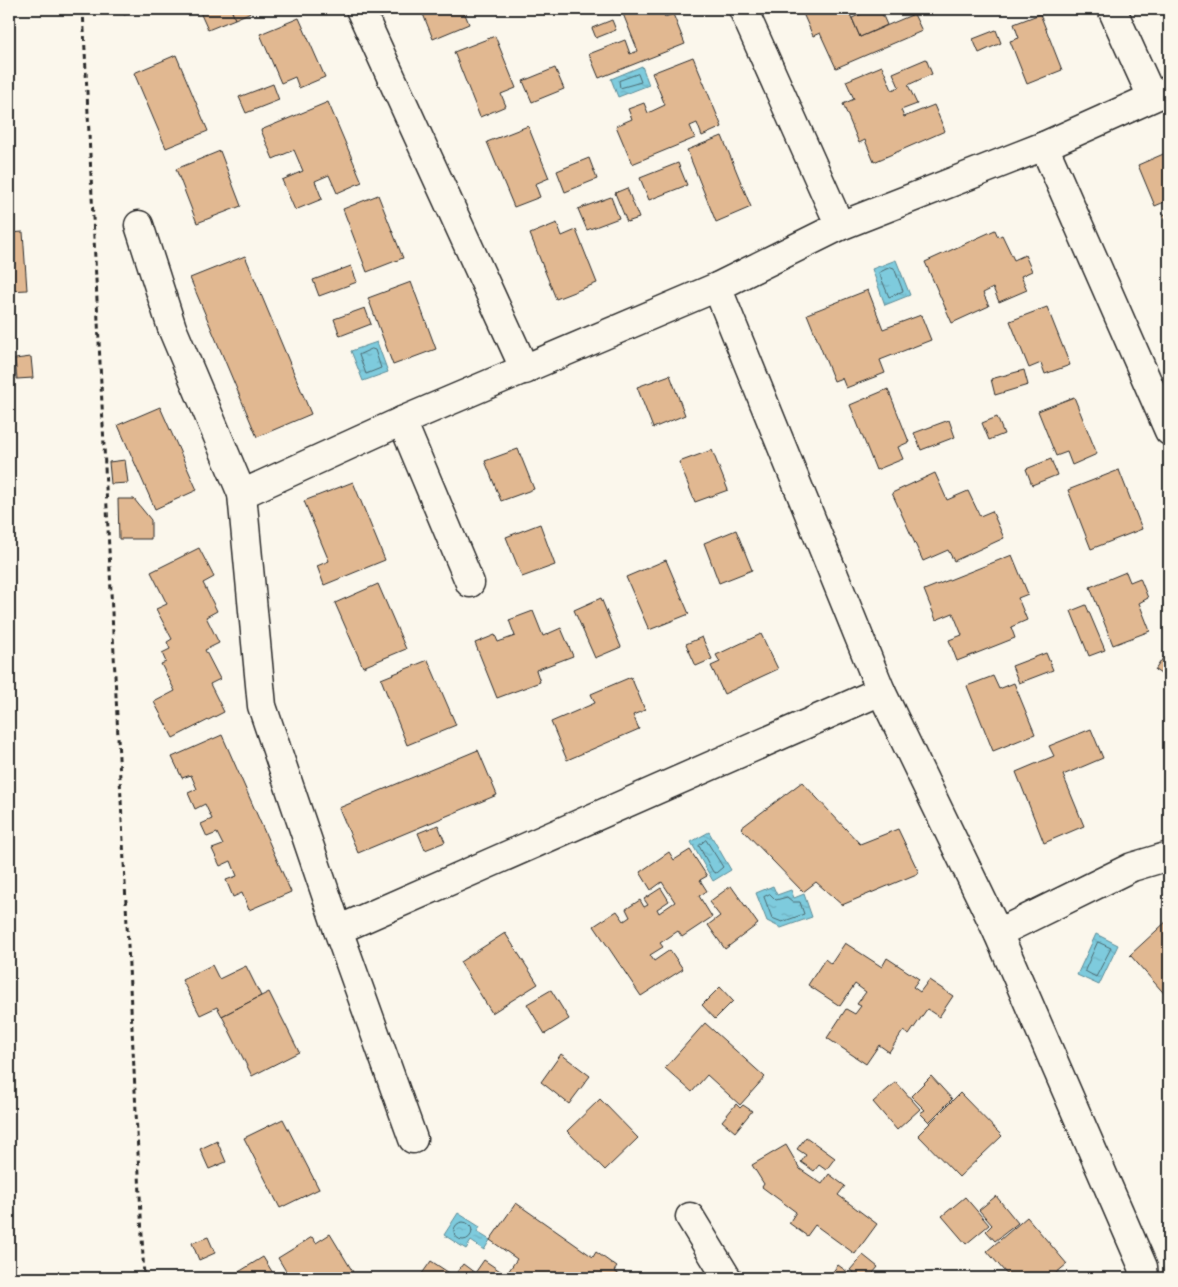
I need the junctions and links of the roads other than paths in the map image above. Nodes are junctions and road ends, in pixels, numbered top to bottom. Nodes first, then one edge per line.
1 (360, 9) edge
2 (743, 9) edge
3 (1112, 9) edge
4 (1160, 93) edge
5 (1044, 146) junction
6 (139, 225) dead end
7 (840, 226) junction
8 (717, 287) junction
9 (525, 370) junction
10 (402, 421) junction
11 (1169, 431) edge
12 (242, 494) junction
13 (470, 583) dead end
14 (881, 691) junction
15 (1169, 856) edge
16 (338, 930) junction
17 (998, 933) junction
18 (413, 1139) dead end
19 (690, 1217) dead end
20 (727, 1278) edge
21 (1144, 1278) edge

1 - 9 street
2 - 7 street
3 - 4 street
4 - 5 street
5 - 7 street
5 - 11 street
6 - 12 street
7 - 8 street
8 - 9 street
8 - 14 street
9 - 10 street
10 - 12 street
10 - 13 street
12 - 16 street
14 - 16 street
14 - 17 street
15 - 17 street
16 - 18 street
17 - 21 street
19 - 20 street

